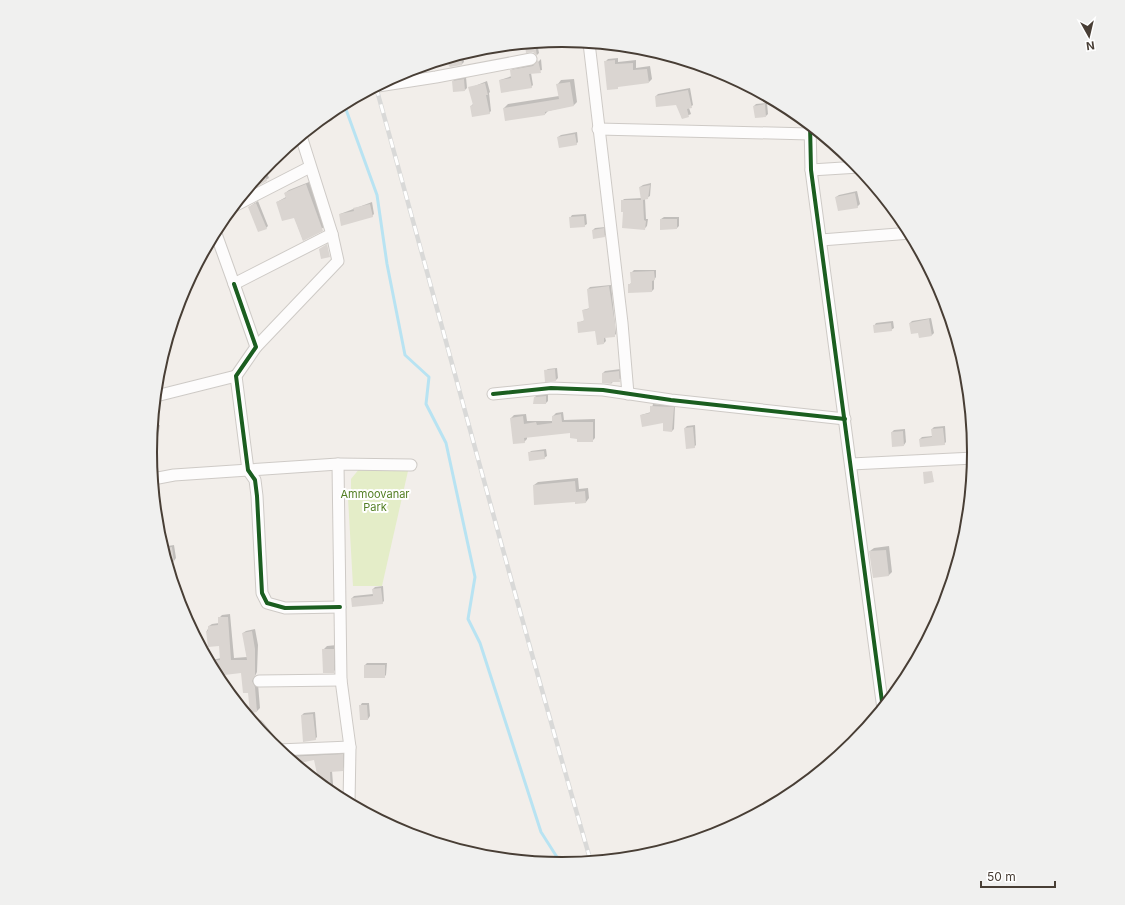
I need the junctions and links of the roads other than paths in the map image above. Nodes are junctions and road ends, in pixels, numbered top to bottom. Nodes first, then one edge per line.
1 (590, 48) edge
2 (531, 59) dead end
3 (395, 84) edge
4 (598, 129) junction
5 (806, 129) edge
6 (810, 132) edge
7 (303, 141) edge
8 (310, 167) junction
9 (850, 167) edge
10 (811, 170) junction
11 (246, 200) edge
12 (332, 234) junction
13 (904, 234) edge
14 (218, 238) edge
15 (820, 240) junction
16 (234, 284) junction
17 (256, 347) junction
18 (236, 376) junction
19 (493, 394) dead end
20 (628, 394) junction
21 (161, 395) edge
22 (844, 419) junction
23 (968, 458) edge
24 (338, 464) junction
25 (850, 464) junction
26 (411, 465) dead end
27 (248, 470) junction
28 (158, 478) edge
29 (340, 607) junction
30 (341, 680) junction
31 (259, 681) dead end
32 (882, 701) edge
33 (350, 747) junction
34 (286, 749) edge
35 (348, 797) edge

1 - 4 street
2 - 3 street
4 - 5 street
4 - 20 street
6 - 10 street
7 - 8 street
8 - 11 street
8 - 12 street
9 - 10 street
10 - 15 street
12 - 16 street
12 - 17 street
13 - 15 street
14 - 16 street
15 - 22 street
16 - 17 street
17 - 18 street
18 - 21 street
18 - 27 street
19 - 20 street
20 - 22 street
22 - 25 street
23 - 25 street
24 - 26 street
24 - 27 street
24 - 29 street
25 - 32 street
27 - 28 street
27 - 29 street
29 - 30 street
30 - 31 street
30 - 33 street
33 - 34 street
33 - 35 street

